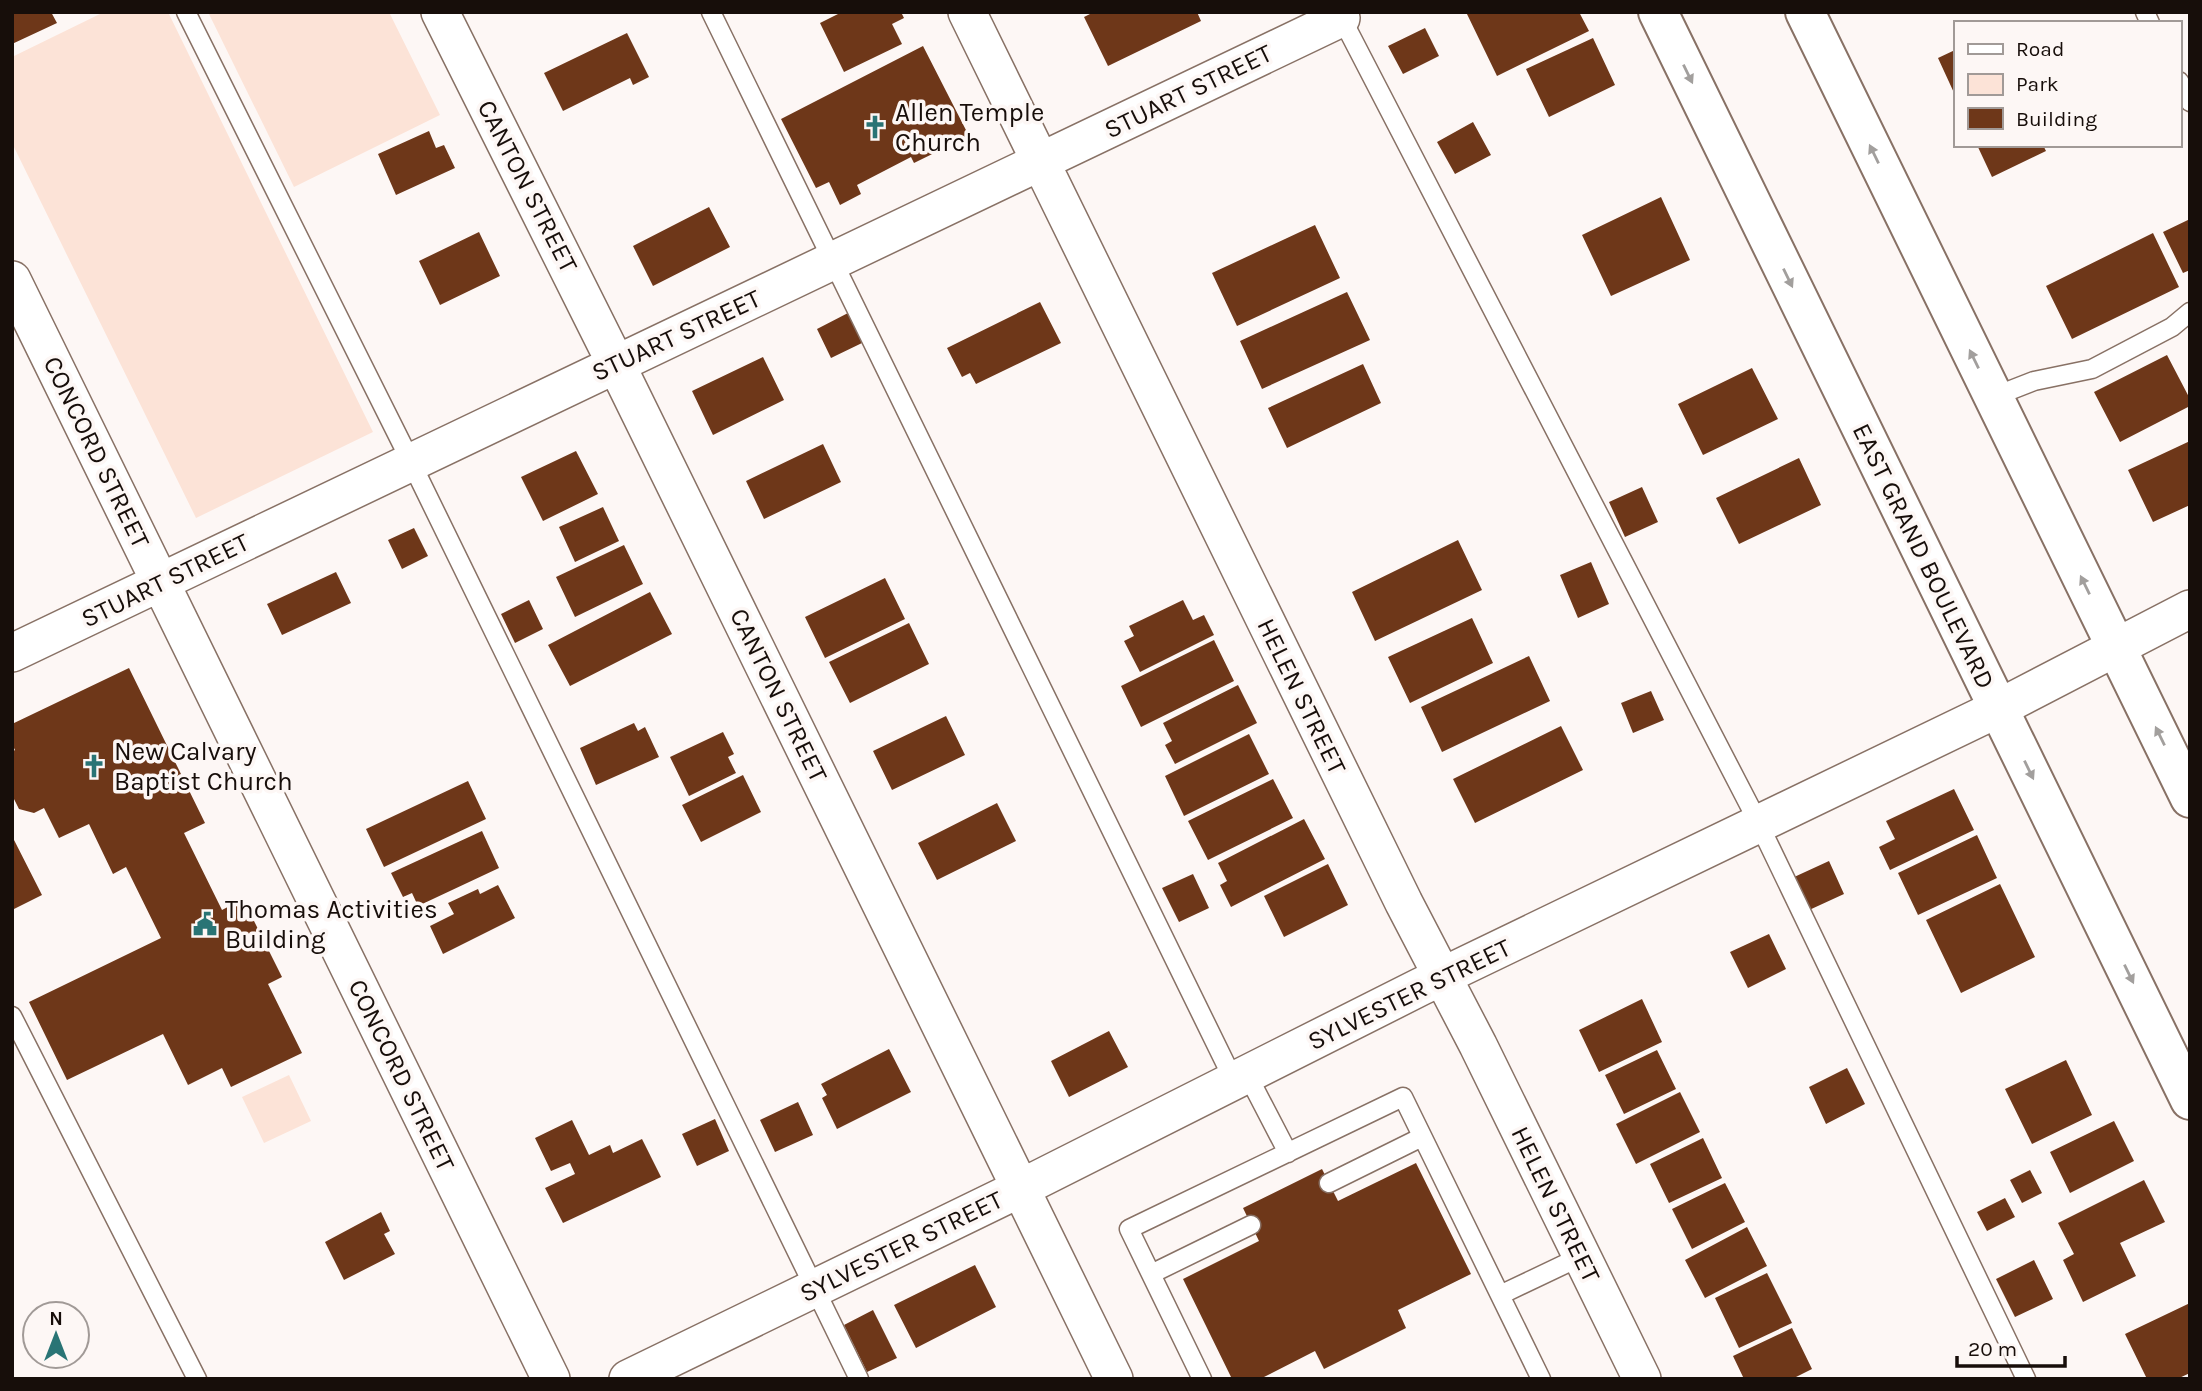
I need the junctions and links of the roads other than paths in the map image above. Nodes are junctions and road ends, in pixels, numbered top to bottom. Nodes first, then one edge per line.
1 (186, 12) edge
2 (440, 12) edge
3 (711, 12) edge
4 (967, 12) edge
5 (1658, 12) edge
6 (1805, 12) edge
7 (1339, 15) edge
8 (2181, 85) edge
9 (2190, 102) edge
10 (1040, 162) junction
11 (833, 261) junction
12 (12, 280) edge
13 (2190, 312) edge
14 (617, 364) junction
15 (1993, 397) junction
16 (411, 462) junction
17 (161, 582) junction
18 (2190, 609) edge
19 (2115, 646) junction
20 (12, 653) edge
21 (1999, 708) junction
22 (2190, 798) edge
23 (1759, 824) junction
24 (1442, 977) junction
25 (12, 1016) edge
26 (1241, 1077) junction
27 (2190, 1100) edge
28 (1422, 1136) junction
29 (1287, 1153) junction
30 (1329, 1183) dead end
31 (1021, 1188) junction
32 (1251, 1225) dead end
33 (1582, 1256) junction
34 (1151, 1274) junction
35 (815, 1287) junction
36 (1500, 1295) junction
37 (197, 1379) edge
38 (551, 1379) edge
39 (628, 1379) edge
40 (859, 1379) edge
41 (1114, 1379) edge
42 (1202, 1379) edge
43 (1541, 1379) edge
44 (1642, 1379) edge
45 (2026, 1379) edge

1 - 16 lane
2 - 14 street, CANTON STREET
3 - 11 lane
4 - 10 street, HELEN STREET
5 -> 21 main road, EAST GRAND BOULEVARD
15 -> 6 main road
7 - 10 street, STUART STREET
7 - 23 lane
8 - 9 lane
10 - 11 street, STUART STREET
10 - 24 street, HELEN STREET
11 - 14 street, STUART STREET
11 - 26 lane
12 - 17 street, CONCORD STREET
13 - 15 lane
14 - 16 street, STUART STREET
14 - 31 street, CANTON STREET
19 -> 15 main road
16 - 17 street, STUART STREET
16 - 35 lane
17 - 20 street, STUART STREET
17 - 38 street, CONCORD STREET
18 - 19 street, SYLVESTER STREET
19 - 21 street, SYLVESTER STREET
22 -> 19 main road
21 - 23 street, SYLVESTER STREET
21 -> 27 main road, EAST GRAND BOULEVARD
23 - 24 street, SYLVESTER STREET
23 - 45 lane
24 - 26 street, SYLVESTER STREET
24 - 33 street, HELEN STREET
25 - 37 lane
26 - 29 lane
26 - 31 street, SYLVESTER STREET
28 - 29 lane
28 - 30 lane
28 - 36 lane
29 - 34 lane
31 - 35 street, SYLVESTER STREET
31 - 41 street, CANTON STREET
32 - 34 lane
33 - 36 lane
33 - 44 street, HELEN STREET
34 - 42 lane
35 - 39 street, SYLVESTER STREET
35 - 40 lane
36 - 43 lane

